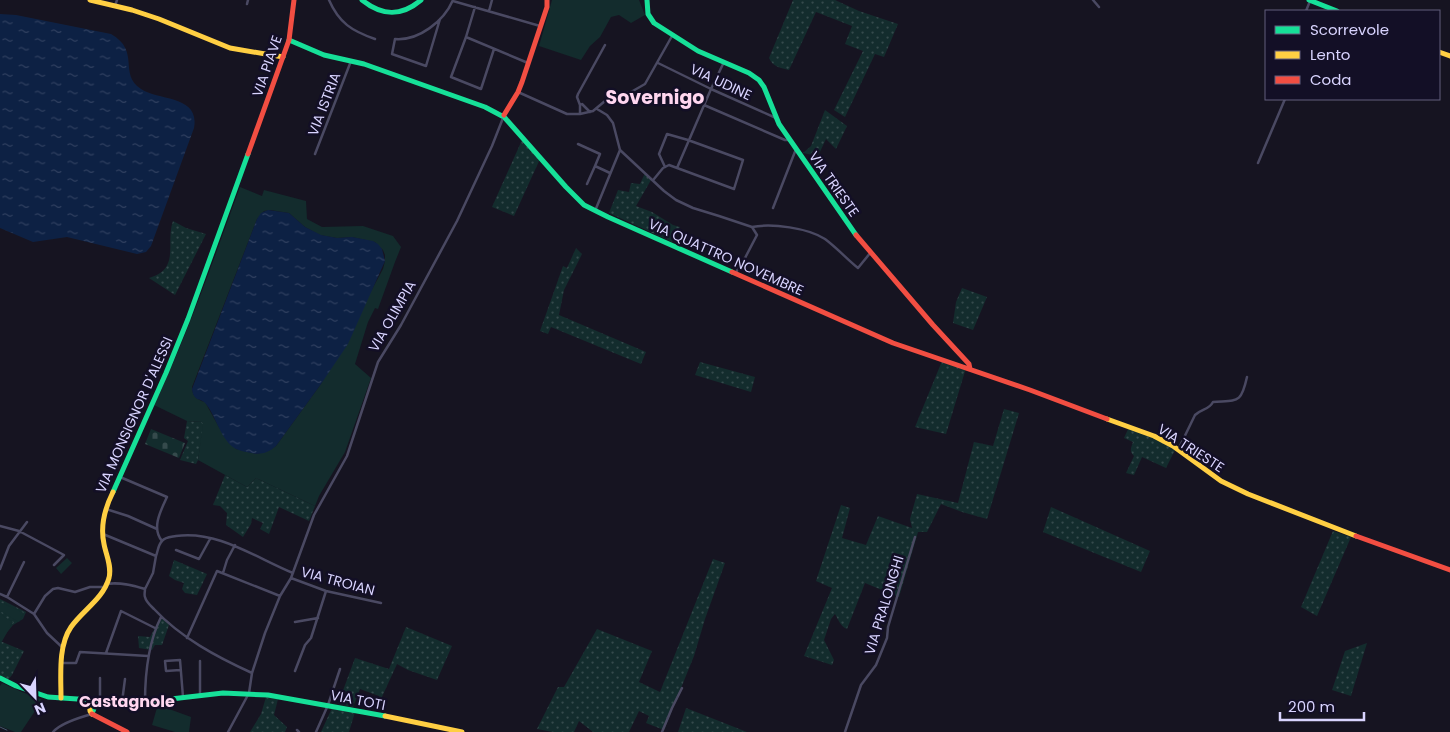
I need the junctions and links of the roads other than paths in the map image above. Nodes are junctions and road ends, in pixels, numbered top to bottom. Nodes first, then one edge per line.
1 (90, 0) edge
2 (248, 0) edge
3 (294, 0) edge
4 (329, 0) edge
5 (362, 0) edge
6 (421, 0) edge
7 (492, 0) edge
8 (548, 0) edge
9 (647, 0) edge
10 (1094, 0) edge
11 (1310, 0) edge
12 (453, 1) edge
13 (116, 3) edge
14 (247, 4) dead end
15 (475, 7) junction
16 (1099, 7) dead end
17 (1335, 10) edge
18 (489, 11) junction
19 (440, 19) junction
20 (540, 26) junction
21 (673, 34) junction
22 (466, 38) junction
23 (375, 39) dead end
24 (289, 40) junction
25 (605, 45) dead end
26 (494, 49) junction
27 (283, 57) junction
28 (351, 61) junction
29 (724, 62) junction
30 (528, 63) junction
31 (658, 63) junction
32 (710, 89) junction
33 (518, 92) junction
34 (1285, 100) edge
35 (580, 105) junction
36 (704, 105) junction
37 (597, 109) junction
38 (590, 112) junction
39 (580, 114) junction
40 (504, 117) junction
41 (776, 118) junction
42 (254, 137) joint
43 (688, 140) junction
44 (790, 140) junction
45 (578, 144) dead end
46 (796, 149) junction
47 (620, 150) junction
48 (314, 154) dead end
49 (1258, 163) dead end
50 (595, 166) junction
51 (665, 167) junction
52 (678, 168) junction
53 (610, 173) junction
54 (653, 180) junction
55 (588, 184) dead end
56 (773, 208) dead end
57 (595, 211) junction
58 (752, 227) junction
59 (871, 252) junction
60 (735, 274) junction
61 (963, 358) junction
62 (964, 367) junction
63 (970, 369) junction
64 (1247, 378) dead end
65 (1178, 450) junction
66 (119, 477) junction
67 (106, 509) junction
68 (27, 522) dead end
69 (0, 526) edge
70 (157, 529) junction
71 (19, 531) junction
72 (102, 534) junction
73 (210, 538) junction
74 (915, 538) dead end
75 (162, 541) junction
76 (235, 545) junction
77 (176, 550) dead end
78 (156, 556) junction
79 (24, 562) dead end
80 (54, 566) dead end
81 (0, 569) edge
82 (1450, 570) edge
83 (223, 573) junction
84 (293, 573) junction
85 (291, 578) junction
86 (105, 586) junction
87 (145, 589) junction
88 (326, 591) junction
89 (0, 594) edge
90 (280, 596) junction
91 (7, 597) junction
92 (381, 603) dead end
93 (34, 614) junction
94 (161, 617) junction
95 (318, 618) junction
96 (295, 622) dead end
97 (156, 628) junction
98 (187, 638) junction
99 (63, 648) junction
100 (105, 654) junction
101 (148, 656) junction
102 (200, 661) dead end
103 (62, 663) junction
104 (340, 669) dead end
105 (180, 670) junction
106 (296, 671) dead end
107 (252, 673) junction
108 (100, 678) dead end
109 (124, 679) dead end
110 (1, 680) edge
111 (682, 688) dead end
112 (249, 693) junction
113 (200, 696) junction
114 (61, 698) junction
115 (183, 698) junction
116 (89, 699) junction
117 (98, 700) junction
118 (122, 702) junction
119 (145, 702) junction
120 (328, 706) junction
121 (92, 714) junction
122 (53, 732) edge
123 (127, 732) edge
124 (228, 732) edge
125 (316, 732) edge
126 (462, 732) edge
127 (662, 732) edge
128 (845, 732) edge

1 - 13 main road
2 - 14 street
3 - 24 main road, VIA PIAVE
4 - 23 street
5 - 6 main road
7 - 18 street
8 - 20 main road, VIA OLIMPIA
9 - 21 main road, VIA TRIESTE
10 - 16 street
11 - 17 main road
12 - 15 street
12 - 19 street
13 - 27 main road
15 - 18 street
15 - 22 street
18 - 20 street
19 - 19 street
20 - 30 main road, VIA OLIMPIA
21 - 29 main road, VIA TRIESTE
21 - 31 street
22 - 26 street
22 - 26 street
24 - 27 main road, VIA PIAVE
24 - 28 main road, VIA QUATTRO NOVEMBRE
25 - 35 street
26 - 30 street
27 - 42 main road, VIA PIAVE
28 - 40 main road, VIA QUATTRO NOVEMBRE
28 - 48 street, VIA ISTRIA
29 - 32 street
29 - 41 main road, VIA TRIESTE
30 - 33 main road, VIA OLIMPIA
31 - 32 street, VIA UDINE
31 - 37 street
32 - 36 street
32 - 41 street, VIA UDINE
33 - 39 street
33 - 40 main road, VIA OLIMPIA
34 - 49 street
35 - 38 street
35 - 39 street
36 - 43 street
36 - 44 street
37 - 38 street
37 - 47 street
38 - 39 street
40 - 57 main road, VIA QUATTRO NOVEMBRE
40 - 84 street, VIA OLIMPIA
41 - 44 main road, VIA TRIESTE
42 - 66 main road, VIA MONSIGNOR D'ALESSI
43 - 51 street
43 - 52 street
43 - 52 street
44 - 46 main road, VIA TRIESTE
45 - 50 street
46 - 56 street
46 - 59 main road, VIA TRIESTE
47 - 53 street
47 - 54 street
50 - 53 street
50 - 55 street
51 - 52 street
51 - 54 street
53 - 57 street
54 - 58 street
57 - 60 main road, VIA QUATTRO NOVEMBRE
58 - 59 street
58 - 60 street
59 - 61 main road, VIA TRIESTE
60 - 62 main road, VIA QUATTRO NOVEMBRE
61 - 62 main road
61 - 63 main road, VIA TRIESTE
62 - 63 main road, VIA QUATTRO NOVEMBRE
63 - 65 main road, VIA TRIESTE
64 - 65 street
65 - 82 main road, VIA TRIESTE
66 - 67 main road, VIA MONSIGNOR D'ALESSI
66 - 70 street
67 - 70 street
67 - 72 main road, VIA MONSIGNOR D'ALESSI
68 - 71 street
69 - 71 street
70 - 75 street
71 - 80 street
71 - 81 street
72 - 78 street
72 - 86 main road, VIA MONSIGNOR D'ALESSI
73 - 75 street
73 - 76 street
73 - 77 street
74 - 128 street, VIA PRALONGHI
75 - 78 street
76 - 83 street
76 - 84 street
78 - 87 street
79 - 91 street
83 - 90 street
83 - 98 street
84 - 85 street, VIA OLIMPIA
85 - 88 street, VIA TROIAN
85 - 90 street, VIA OLIMPIA
86 - 87 street
86 - 93 street
86 - 99 main road
87 - 94 street
88 - 92 street, VIA TROIAN
88 - 95 street
89 - 91 street
90 - 107 street, VIA OLIMPIA
91 - 93 street
93 - 99 street
94 - 97 street
94 - 98 street
95 - 96 street
95 - 106 street
97 - 100 street
97 - 101 street
98 - 107 street
99 - 103 main road
100 - 101 street
100 - 103 street
101 - 119 street
102 - 113 street
103 - 114 main road
104 - 120 street
105 - 105 street
105 - 115 street
107 - 112 street, VIA OLIMPIA
108 - 117 street
109 - 118 street
110 - 114 main road, VIA TOTI
111 - 127 street
112 - 113 main road, VIA TOTI
112 - 120 main road, VIA TOTI
112 - 124 street, VIA OLIMPIA
113 - 115 main road, VIA TOTI
114 - 116 main road, VIA TOTI
115 - 119 main road, VIA TOTI
116 - 117 main road, VIA TOTI
116 - 121 main road
117 - 118 main road, VIA TOTI
117 - 121 main road
118 - 119 main road, VIA TOTI
120 - 125 street
120 - 126 main road, VIA TOTI
121 - 122 street
121 - 123 main road

